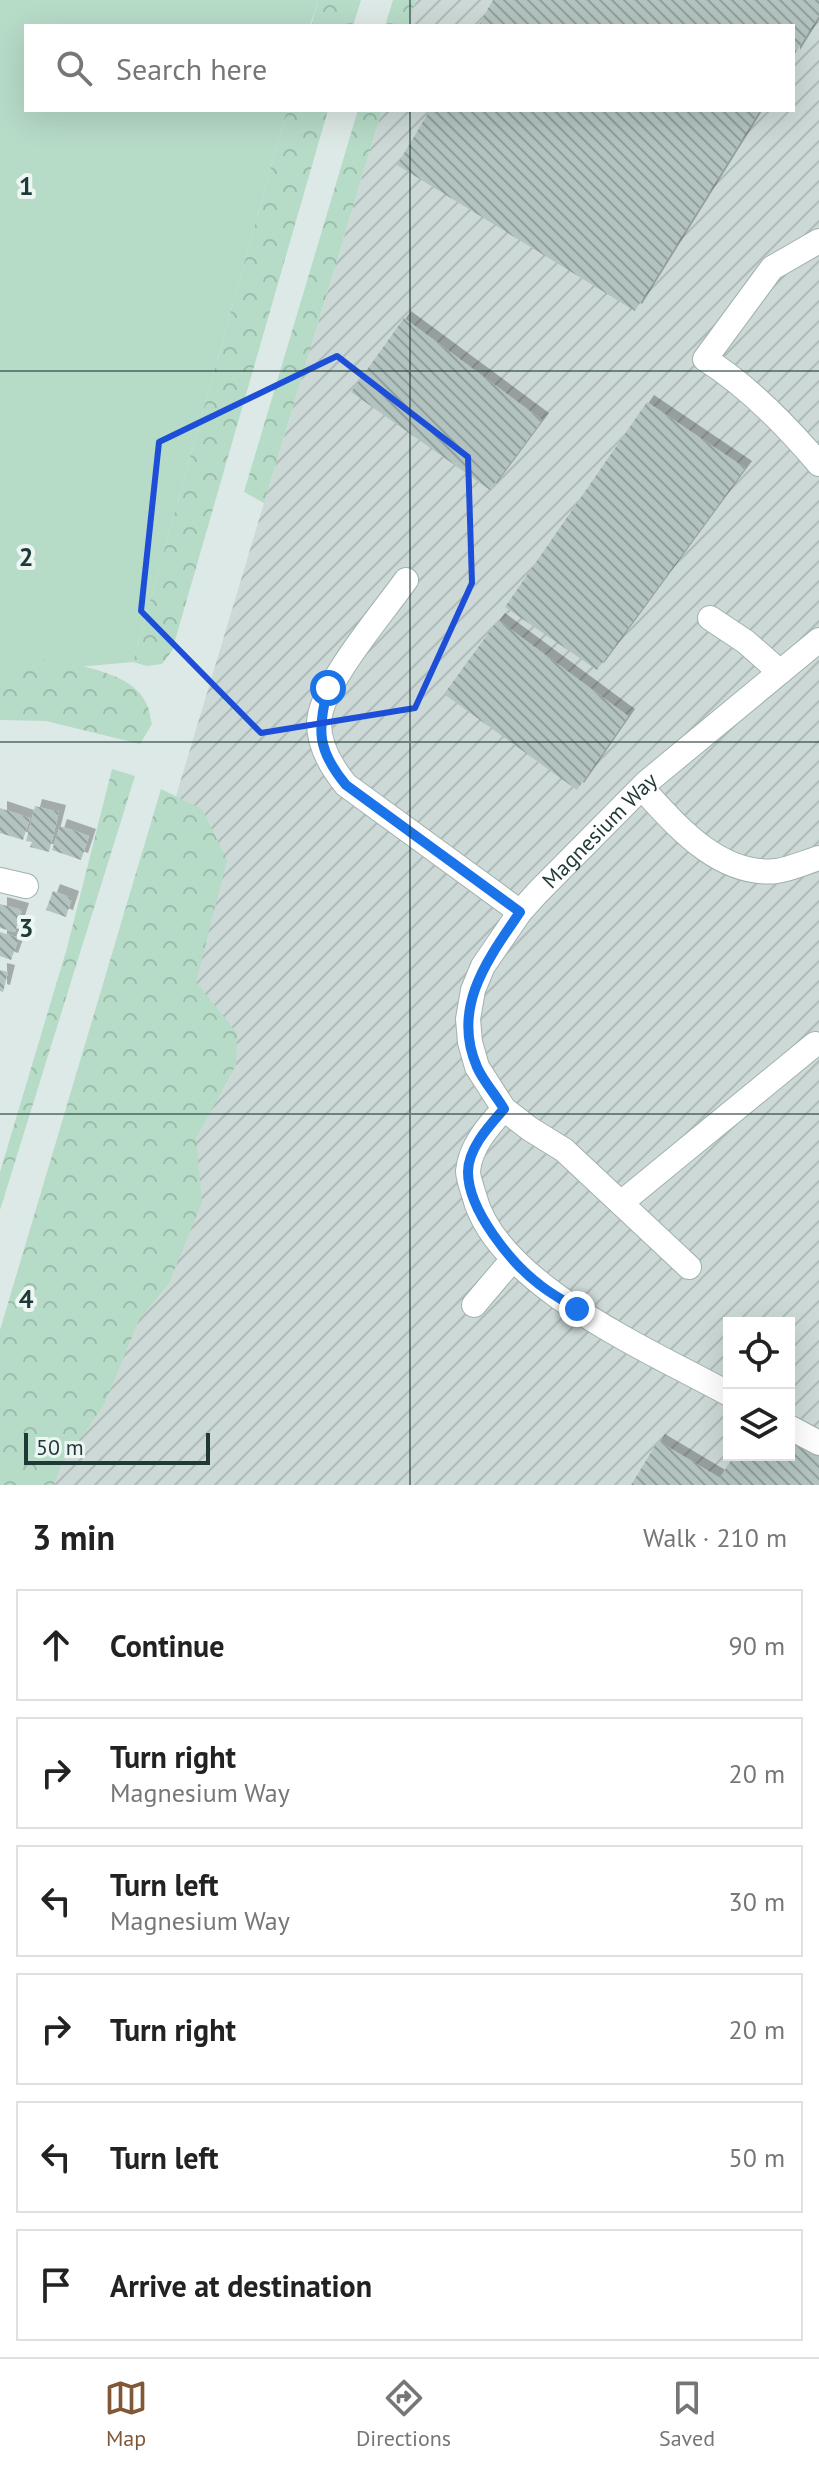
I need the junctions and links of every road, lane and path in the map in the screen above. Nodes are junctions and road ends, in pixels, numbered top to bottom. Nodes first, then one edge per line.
1 (819, 241) edge
2 (819, 464) edge
3 (406, 580) dead end
4 (710, 618) dead end
5 (819, 640) edge
6 (780, 672) junction
7 (642, 788) junction
8 (819, 858) edge
9 (0, 880) edge
10 (26, 886) dead end
11 (520, 912) junction
12 (815, 1044) dead end
13 (504, 1109) junction
14 (621, 1203) junction
15 (513, 1259) junction
16 (689, 1267) dead end
17 (474, 1305) dead end
18 (723, 1391) edge
19 (795, 1430) edge
20 (819, 1443) edge

1 - 2 street
3 - 11 street
4 - 6 street
5 - 6 street, Magnesium Way
6 - 7 street, Magnesium Way
7 - 8 street
7 - 11 street, Magnesium Way
9 - 10 street
11 - 13 street, Magnesium Way
12 - 14 street
13 - 14 street, Magnesium Way
13 - 15 street
14 - 16 street, Magnesium Way
15 - 17 street
15 - 18 street
19 - 20 street

